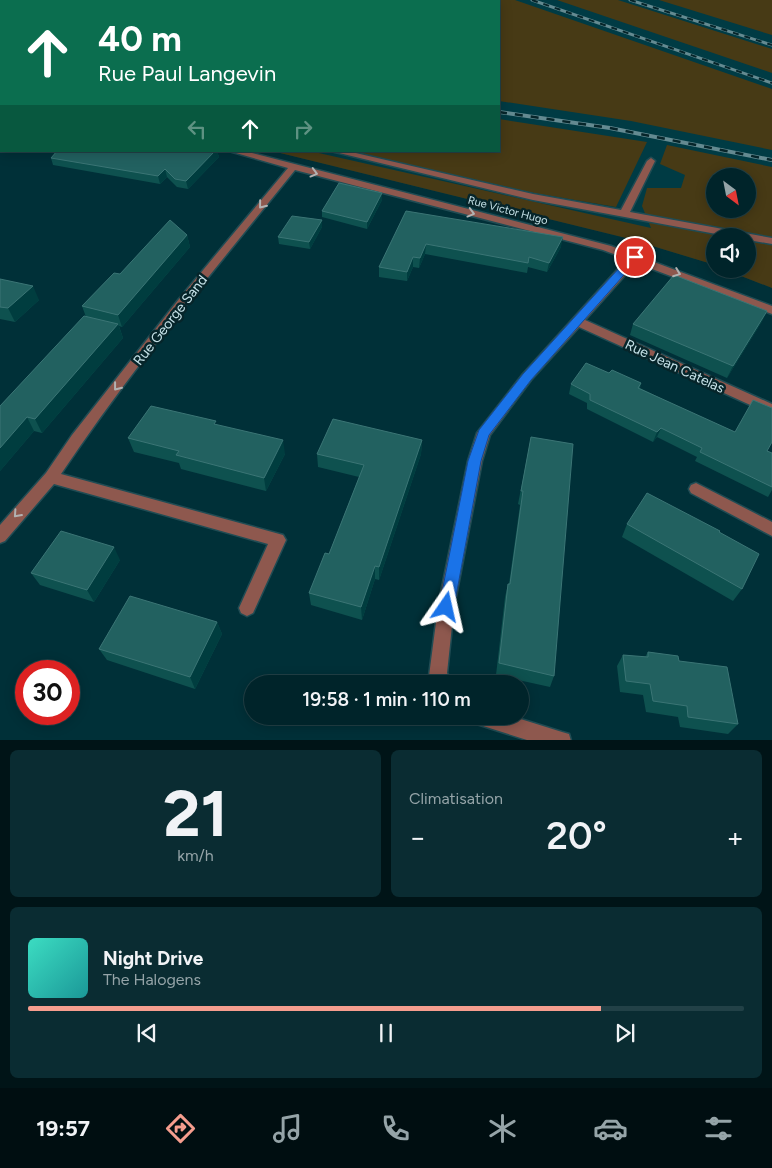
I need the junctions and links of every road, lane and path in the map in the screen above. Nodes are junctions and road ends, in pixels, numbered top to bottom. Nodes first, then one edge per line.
1 (237, 152) edge
2 (338, 152) edge
3 (651, 161) dead end
4 (293, 167) junction
5 (624, 214) junction
6 (706, 229) edge
7 (756, 238) edge
8 (772, 241) edge
9 (635, 257) junction
10 (772, 310) edge
11 (578, 321) junction
12 (772, 410) edge
13 (51, 477) junction
14 (696, 489) dead end
15 (772, 529) edge
16 (0, 536) edge
17 (247, 608) dead end
18 (438, 675) edge
19 (511, 725) edge
20 (562, 740) edge

1 - 4 street, Rue Victor Hugo
2 - 5 street
3 - 5 street
4 -> 9 street, Rue Victor Hugo
4 -> 13 street, Rue George Sand
5 - 6 street
7 - 8 street
9 -> 10 street, Rue Victor Hugo
9 - 11 street
11 - 12 street, Rue Jean Catelas
11 - 18 street
13 -> 16 street, Rue George Sand
13 - 17 street
14 - 15 street
19 - 20 street

